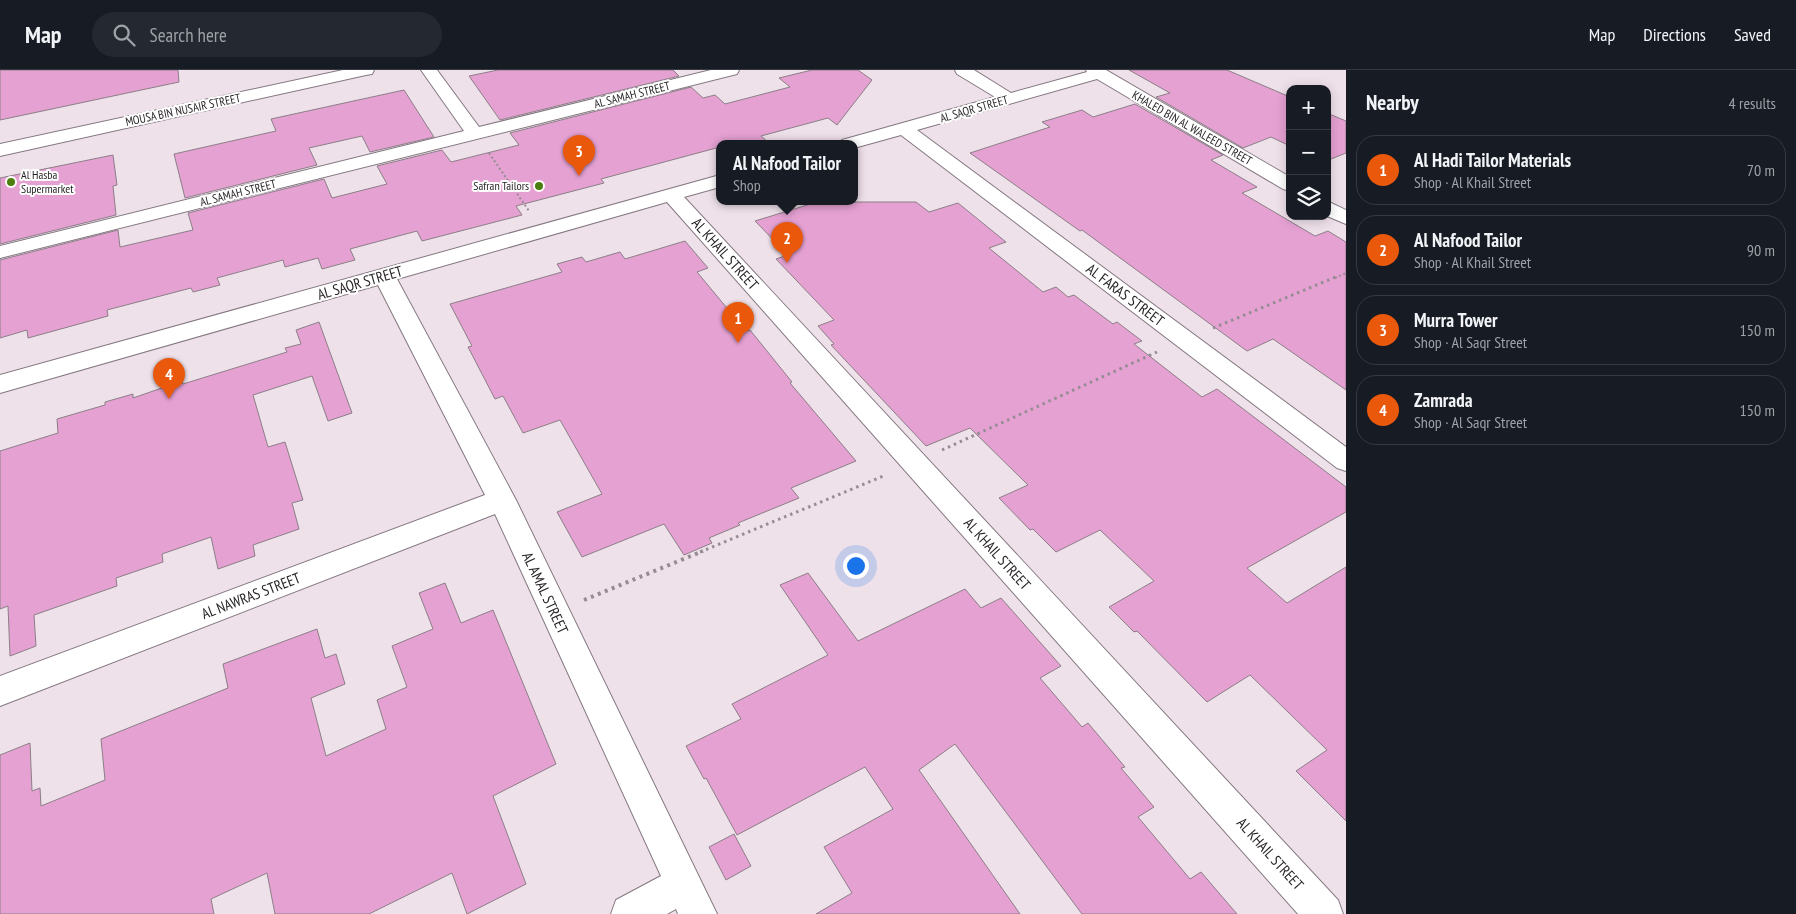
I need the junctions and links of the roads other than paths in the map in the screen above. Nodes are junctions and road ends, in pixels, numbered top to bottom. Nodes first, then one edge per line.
1 (366, 70) edge
2 (429, 70) edge
3 (731, 70) edge
4 (963, 70) edge
5 (1097, 72) edge
6 (300, 77) edge
7 (1009, 99) junction
8 (904, 128) junction
9 (476, 134) junction
10 (858, 141) edge
11 (0, 150) edge
12 (716, 182) edge
13 (1286, 183) edge
14 (671, 195) junction
15 (1331, 209) edge
16 (1346, 218) edge
17 (0, 252) edge
18 (384, 276) junction
19 (0, 384) edge
20 (1346, 461) edge
21 (502, 500) junction
22 (0, 692) edge
23 (690, 899) edge
24 (630, 914) edge
25 (1324, 914) edge

1 - 6 street, MOUSA BIN NUSAIR STREET
2 - 9 street
3 - 9 street, AL SAMAH STREET
4 - 7 street
5 - 7 street, AL SAQR STREET
5 - 13 street, KHALED BIN AL WALEED STREET
6 - 11 street, MOUSA BIN NUSAIR STREET
7 - 8 street, AL SAQR STREET
8 - 10 street, AL SAQR STREET
8 - 20 street, AL FARAS STREET
9 - 17 street, AL SAMAH STREET
12 - 14 street, AL SAQR STREET
14 - 18 street, AL SAQR STREET
14 - 25 street, AL KHAIL STREET
15 - 16 street
18 - 19 street, AL SAQR STREET
18 - 21 street, AL AMAL STREET
21 - 22 street, AL NAWRAS STREET
21 - 23 street, AL AMAL STREET
23 - 24 street

